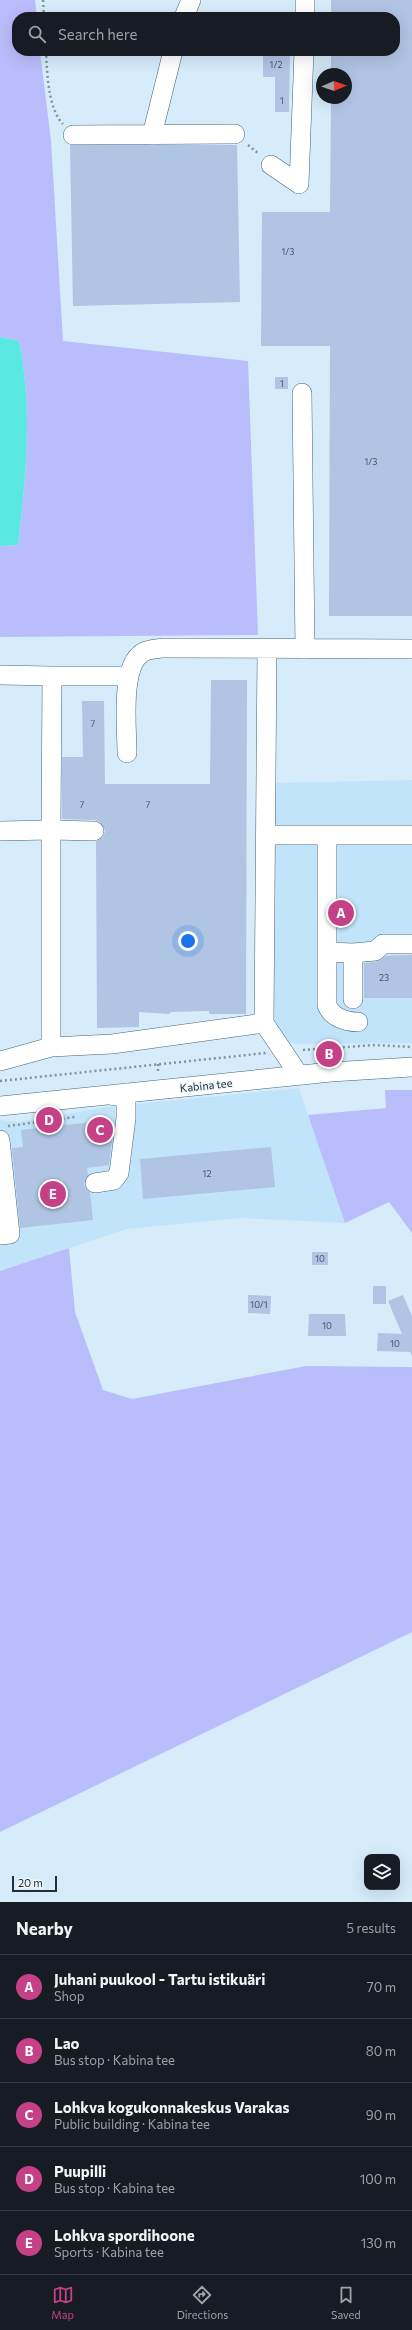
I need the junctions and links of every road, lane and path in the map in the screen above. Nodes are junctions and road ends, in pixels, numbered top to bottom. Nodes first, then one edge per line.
1 (43, 0) edge
2 (192, 0) edge
3 (305, 0) edge
4 (44, 12) edge
5 (186, 12) edge
6 (305, 12) edge
7 (46, 56) edge
8 (172, 56) edge
9 (304, 56) edge
10 (235, 134) joint
11 (73, 135) joint
12 (152, 135) junction
13 (271, 165) joint
14 (302, 393) dead end
15 (267, 649) junction
16 (305, 649) junction
17 (412, 649) edge
18 (0, 675) edge
19 (52, 676) junction
20 (129, 676) junction
21 (127, 753) dead end
22 (51, 830) junction
23 (0, 831) edge
24 (94, 831) dead end
25 (266, 835) junction
26 (327, 835) junction
27 (412, 835) edge
28 (412, 944) edge
29 (327, 952) junction
30 (353, 953) junction
31 (353, 999) dead end
32 (358, 1022) dead end
33 (264, 1023) junction
34 (51, 1047) junction
35 (412, 1047) edge
36 (284, 1052) junction
37 (0, 1061) edge
38 (412, 1067) edge
39 (299, 1076) junction
40 (0, 1081) edge
41 (126, 1093) junction
42 (0, 1106) edge
43 (0, 1111) edge
44 (0, 1140) edge
45 (95, 1183) dead end
46 (0, 1235) edge

1 - 4 path
2 - 5 street
3 - 6 street
7 - 11 path
8 - 12 street
9 - 13 street
10 - 12 street
10 - 13 path
11 - 12 street
14 - 16 street
15 - 16 street
15 - 20 street
15 - 25 street
16 - 17 street
18 - 19 street
19 - 20 street
19 - 22 street
20 - 21 street
22 - 23 street
22 - 24 street
22 - 34 street
25 - 26 street
25 - 33 street
26 - 27 street
26 - 29 street
28 - 30 street
29 - 30 street
29 - 32 street
30 - 31 street
33 - 34 street
33 - 36 street
34 - 37 street
35 - 36 path
36 - 39 street
36 - 40 path
38 - 39 street, Kabina tee
39 - 41 street, Kabina tee
41 - 42 street, Kabina tee
41 - 43 street
41 - 45 street
44 - 46 street

